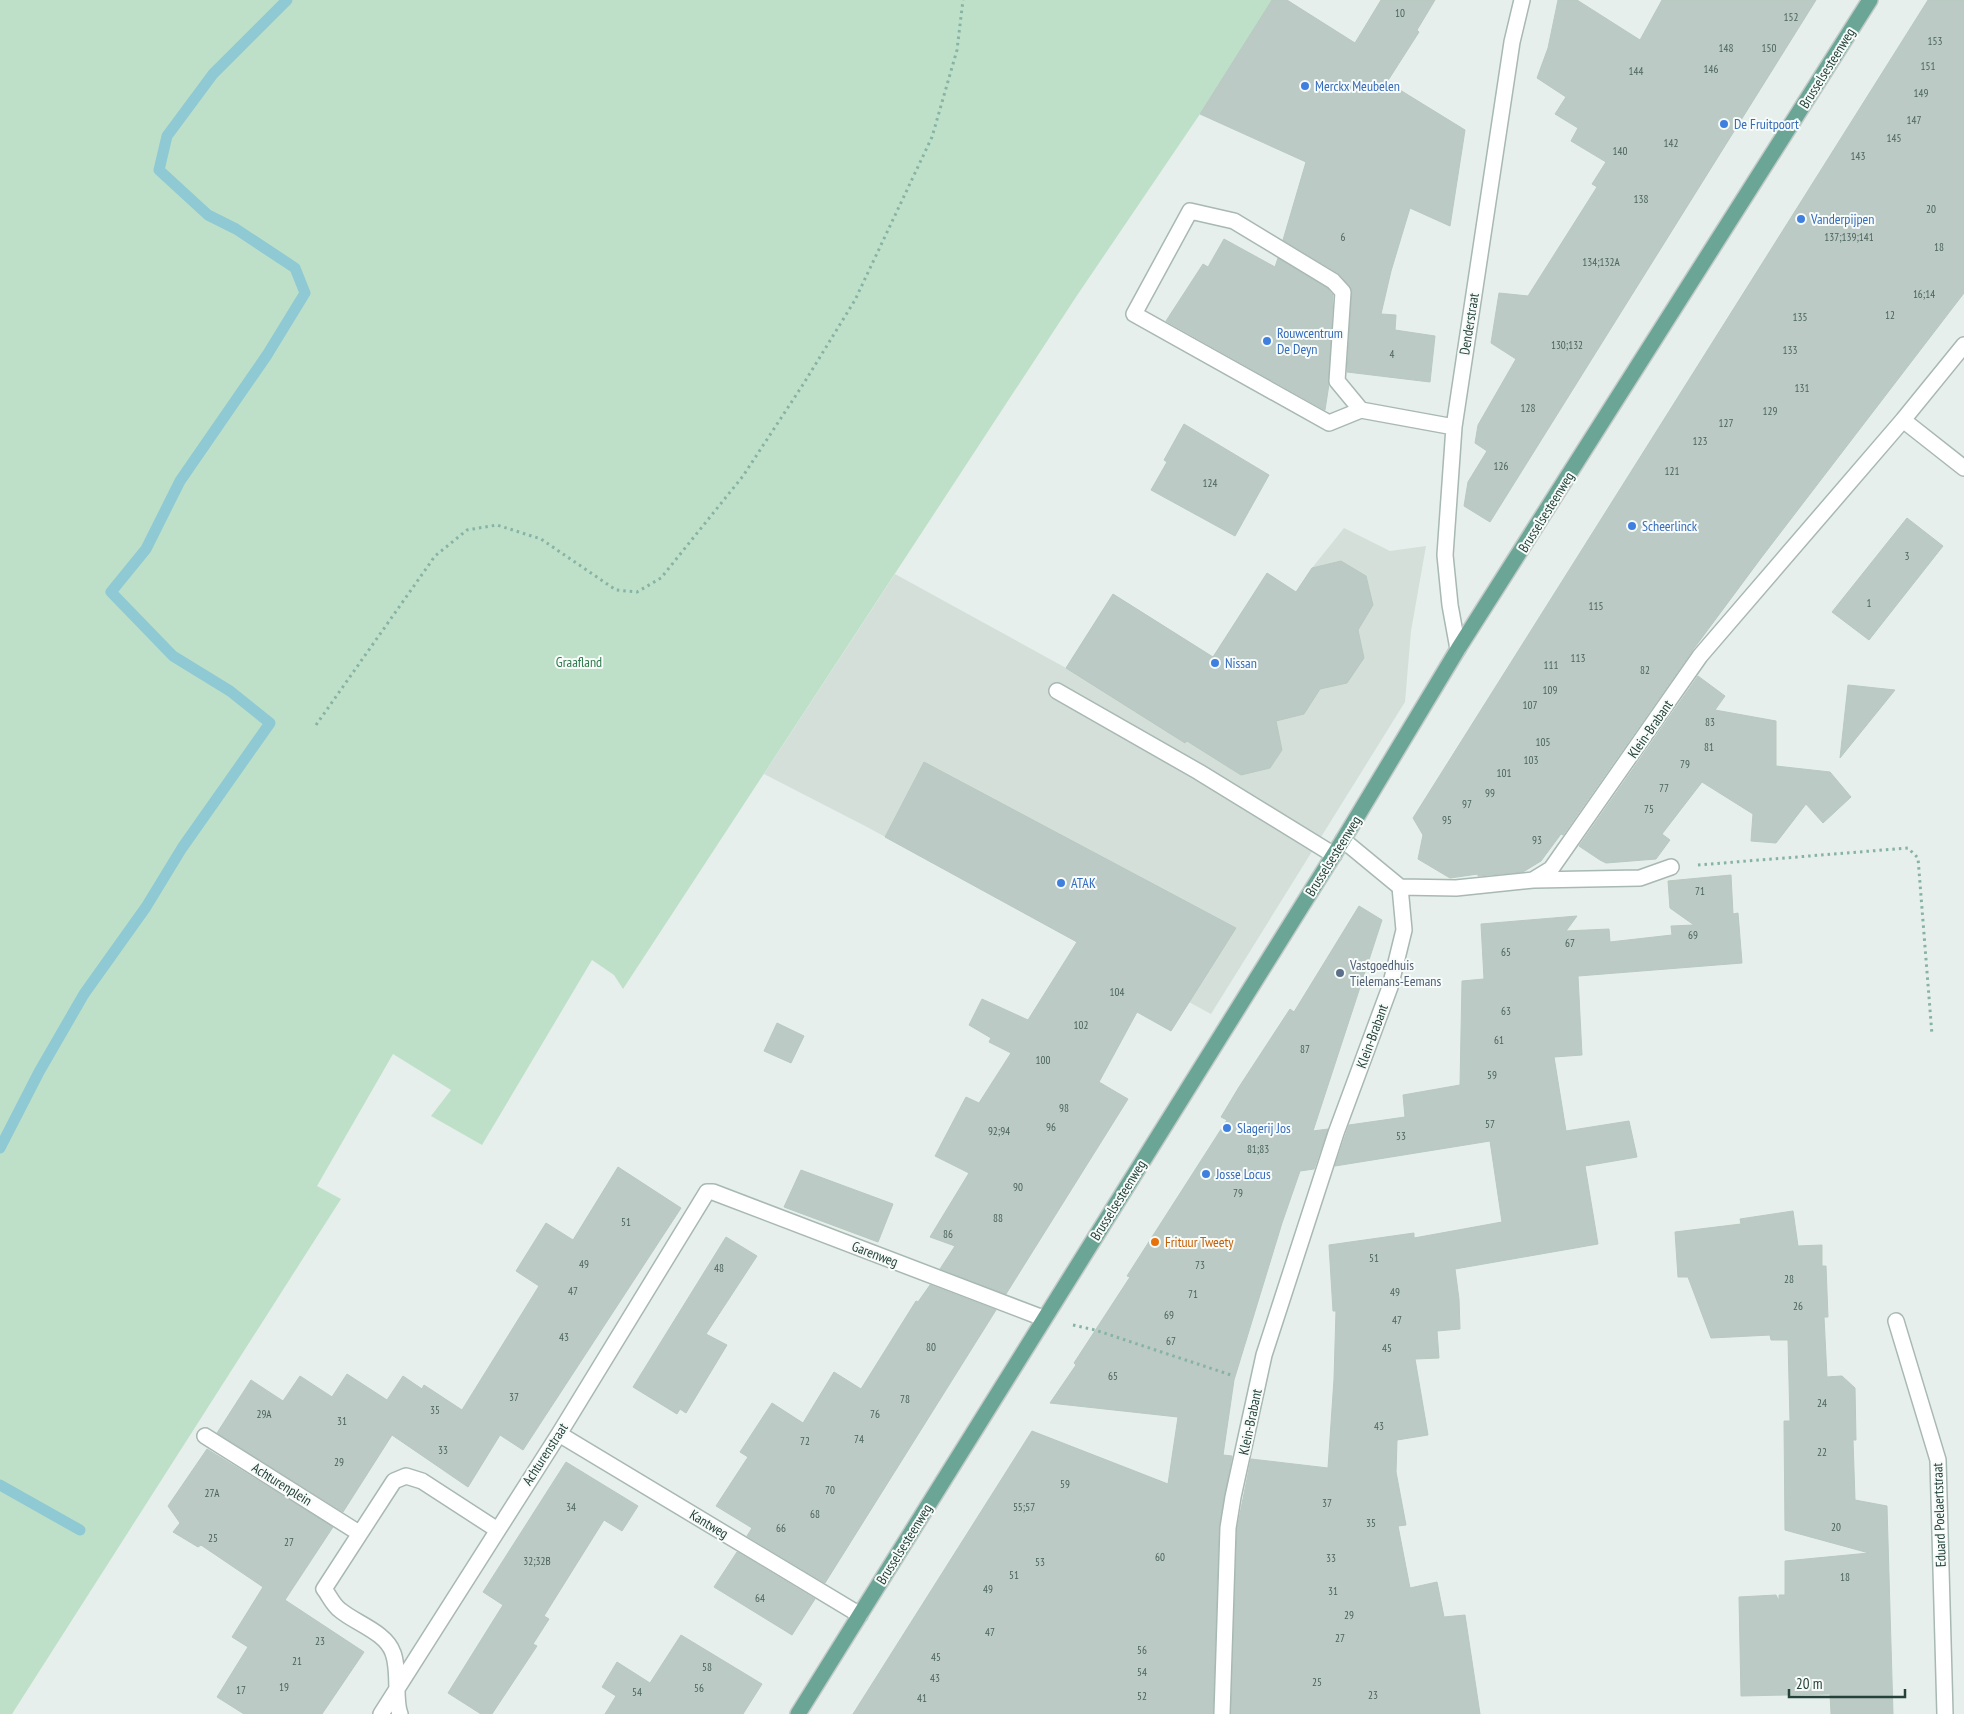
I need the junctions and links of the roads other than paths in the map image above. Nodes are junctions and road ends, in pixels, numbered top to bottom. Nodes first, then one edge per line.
1 (1522, 0) edge
2 (1870, 0) edge
3 (1964, 344) edge
4 (1361, 410) junction
5 (1903, 420) junction
6 (1454, 427) junction
7 (1964, 468) edge
8 (1458, 649) junction
9 (1057, 691) dead end
10 (1343, 840) junction
11 (1334, 855) junction
12 (1671, 867) road end
13 (1533, 880) junction
14 (1400, 887) junction
15 (707, 1192) joint
16 (1043, 1318) junction
17 (1896, 1321) dead end
18 (558, 1434) junction
19 (205, 1436) dead end
20 (496, 1529) junction
21 (359, 1533) junction
22 (860, 1615) junction
23 (399, 1686) junction
24 (381, 1714) edge
25 (400, 1714) edge
26 (798, 1714) edge
27 (1222, 1714) edge
28 (1945, 1714) edge

1 - 6 street, Denderstraat
2 - 8 main road, Brusselsesteenweg
3 - 5 street, Klein-Brabant
4 - 4 street
4 - 6 street
5 - 7 street
5 - 13 street, Klein-Brabant
6 - 8 street, Denderstraat
8 - 10 main road, Brusselsesteenweg
9 - 11 street
10 - 11 main road, Brusselsesteenweg
10 - 14 street
11 - 16 main road, Brusselsesteenweg
12 - 13 street
13 - 14 street, Klein-Brabant
14 - 27 street, Klein-Brabant
15 - 16 street, Garenweg
15 - 18 street, Achturenstraat
16 - 22 main road, Brusselsesteenweg
17 - 28 street, Eduard Poelaertstraat
18 - 20 street, Achturenstraat
18 - 22 street, Kantweg
19 - 21 street, Achturenplein
20 - 21 street
20 - 23 street, Achturenstraat
21 - 23 street
22 - 26 main road, Brusselsesteenweg
23 - 24 street, Achturenstraat
23 - 25 street

